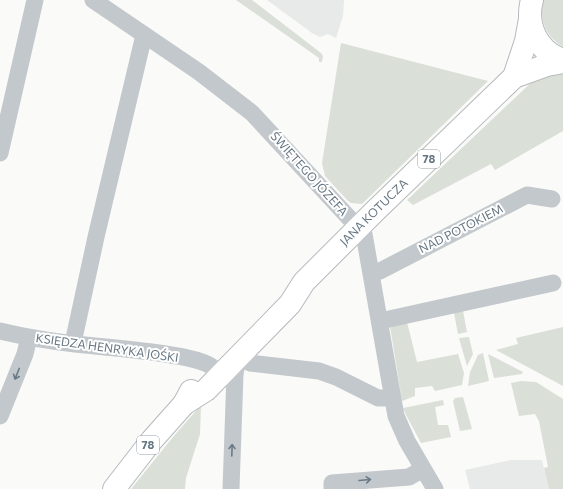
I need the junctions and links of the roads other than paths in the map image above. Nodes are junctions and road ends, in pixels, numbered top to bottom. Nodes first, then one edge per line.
1 (35, 0) edge
2 (93, 0) edge
3 (531, 10) edge
4 (144, 35) junction
5 (563, 61) edge
6 (514, 78) junction
7 (0, 153) edge
8 (552, 199) dead end
9 (358, 228) junction
10 (372, 273) junction
11 (304, 282) junction
12 (553, 283) dead end
13 (380, 321) junction
14 (0, 331) edge
15 (29, 337) junction
16 (73, 344) junction
17 (238, 357) junction
18 (212, 367) junction
19 (392, 398) junction
20 (184, 404) junction
21 (0, 416) edge
22 (423, 469) junction
23 (114, 489) edge
24 (231, 489) edge
25 (332, 489) edge
26 (435, 489) edge

1 - 7 street
2 - 4 street, ŚWIĘTEGO JÓZEFA
3 - 5 main road, 78
3 - 6 main road, JANA KOTUCZA / 78
4 - 9 street, ŚWIĘTEGO JÓZEFA
4 - 16 street
5 - 6 main road, JANA KOTUCZA / 78
6 - 9 main road, JANA KOTUCZA / 78
8 - 10 street, NAD POTOKIEM
9 - 10 street, ŚWIĘTEGO JÓZEFA
9 - 11 main road, JANA KOTUCZA / 78
10 - 13 street, ŚWIĘTEGO JÓZEFA
11 - 17 main road, JANA KOTUCZA / 78
11 - 18 main road, JANA KOTUCZA / 78
12 - 13 street
13 - 19 street, ŚWIĘTEGO JÓZEFA
14 - 15 street, KSIĘDZA HENRYKA JOŚKI
15 - 16 street, KSIĘDZA HENRYKA JOŚKI
15 -> 21 street
16 - 18 street, KSIĘDZA HENRYKA JOŚKI
17 - 19 street
17 - 20 main road, JANA KOTUCZA / 78
24 -> 17 street
18 - 20 main road, JANA KOTUCZA / 78
19 - 22 street, ŚWIĘTEGO JÓZEFA
20 - 23 main road, JANA KOTUCZA / 78
25 -> 22 street
22 - 26 street, ŚWIĘTEGO JÓZEFA

